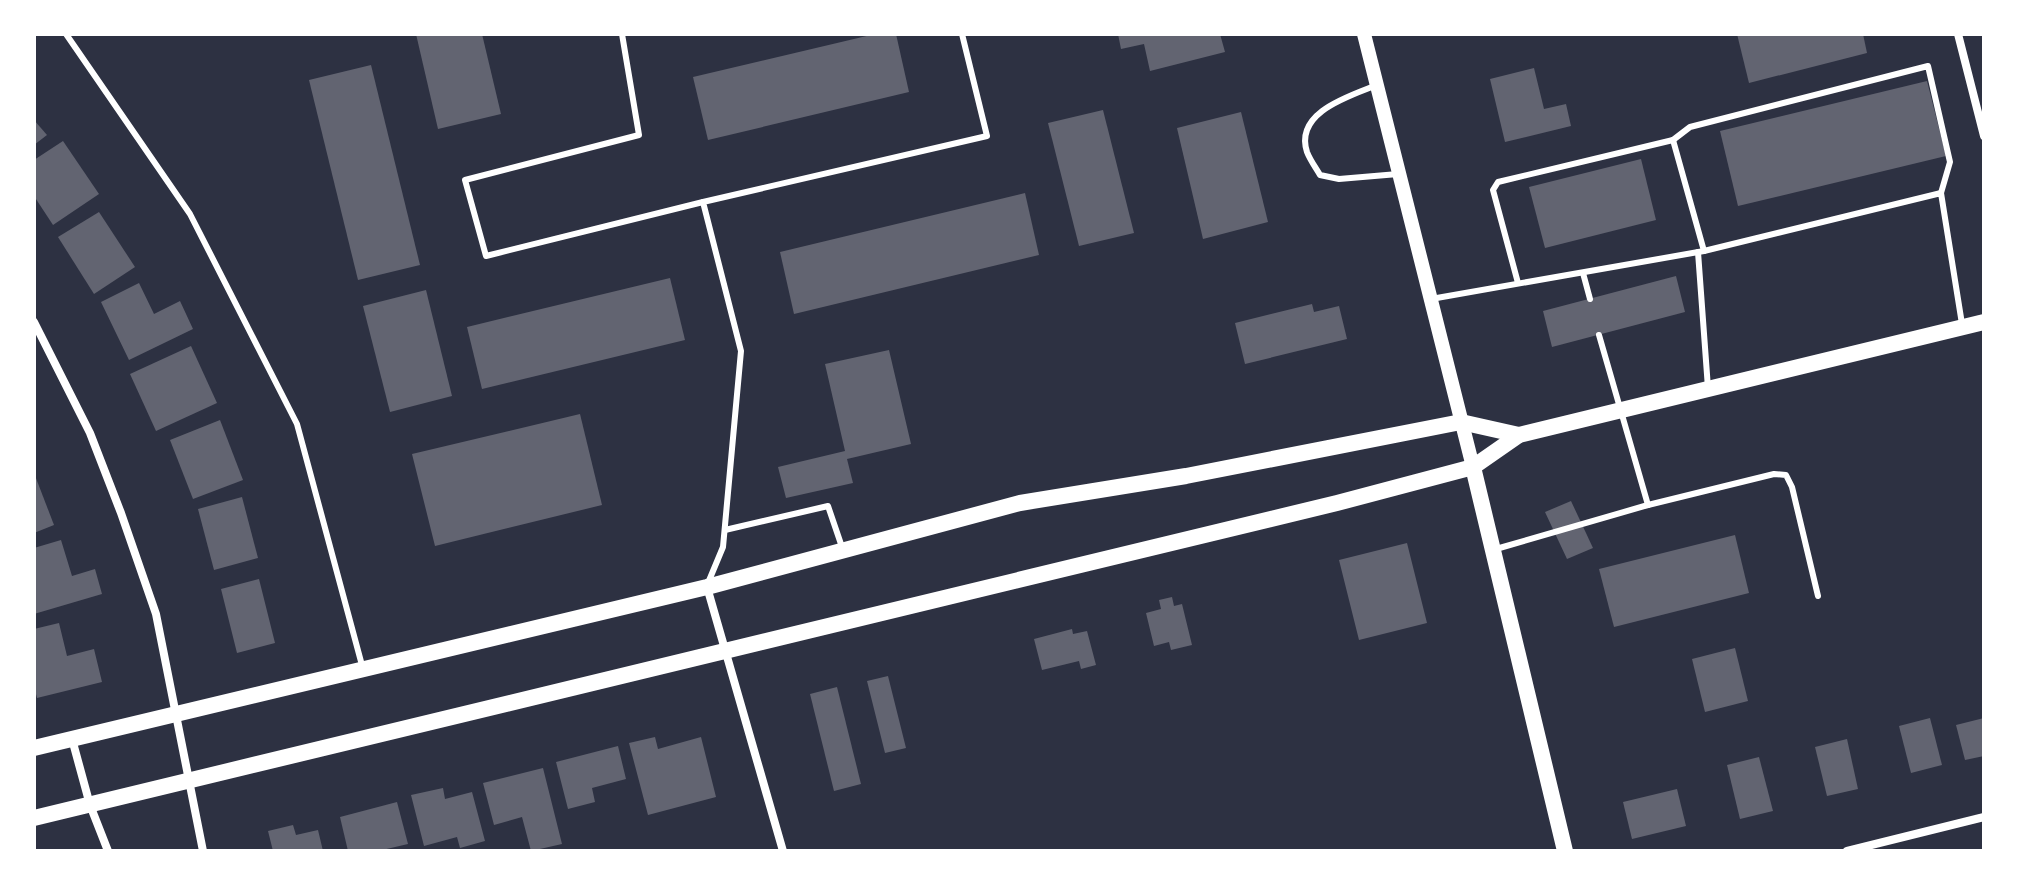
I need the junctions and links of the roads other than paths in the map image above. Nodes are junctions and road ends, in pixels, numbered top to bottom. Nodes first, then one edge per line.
1 (66, 34) edge
2 (622, 34) edge
3 (962, 34) edge
4 (1364, 34) edge
5 (1958, 34) edge
6 (1377, 85) junction
7 (1984, 136) edge
8 (1673, 140) junction
9 (1399, 174) junction
10 (1941, 193) junction
11 (703, 202) junction
12 (1701, 252) junction
13 (1583, 273) junction
14 (1518, 283) junction
15 (1430, 299) junction
16 (1590, 299) dead end
17 (34, 322) edge
18 (1984, 322) edge
19 (1962, 327) junction
20 (1599, 335) dead end
21 (1708, 388) junction
22 (1623, 411) junction
23 (1461, 422) junction
24 (1519, 435) junction
25 (1473, 467) junction
26 (1648, 505) junction
27 (725, 530) junction
28 (1494, 549) junction
29 (843, 550) junction
30 (707, 587) junction
31 (1818, 596) dead end
32 (725, 651) junction
33 (363, 669) junction
34 (176, 714) junction
35 (72, 739) junction
36 (34, 748) edge
37 (189, 780) junction
38 (90, 805) junction
39 (1984, 817) edge
40 (34, 818) edge
41 (108, 851) edge
42 (203, 851) edge
43 (783, 851) edge
44 (1565, 851) edge
45 (1847, 851) edge

1 - 33 lane
2 - 11 lane
3 - 11 lane
4 - 6 street
5 - 7 street
6 - 9 street
6 - 9 lane
8 - 10 lane
8 - 12 lane
8 - 14 lane
9 - 15 street
10 - 12 lane
10 - 19 lane
11 - 27 lane
12 - 13 lane
12 - 21 lane
13 - 14 lane
13 - 16 lane
14 - 15 lane
15 - 23 street
17 - 34 street
18 - 19 main road
19 - 21 main road
20 - 22 lane
21 - 22 main road
22 - 24 main road
22 - 26 lane
23 - 24 main road
23 - 25 street
23 - 29 main road
24 - 25 main road
25 - 28 main road
25 - 32 main road
26 - 28 lane
26 - 31 lane
27 - 29 lane
27 - 30 lane
28 - 44 main road
29 - 30 main road
30 - 32 street
30 - 33 main road
32 - 37 main road
32 - 43 street
33 - 34 main road
34 - 35 main road
34 - 37 street
35 - 36 main road
35 - 38 street
37 - 38 main road
37 - 42 street
38 - 40 main road
38 - 41 street
39 - 45 street

